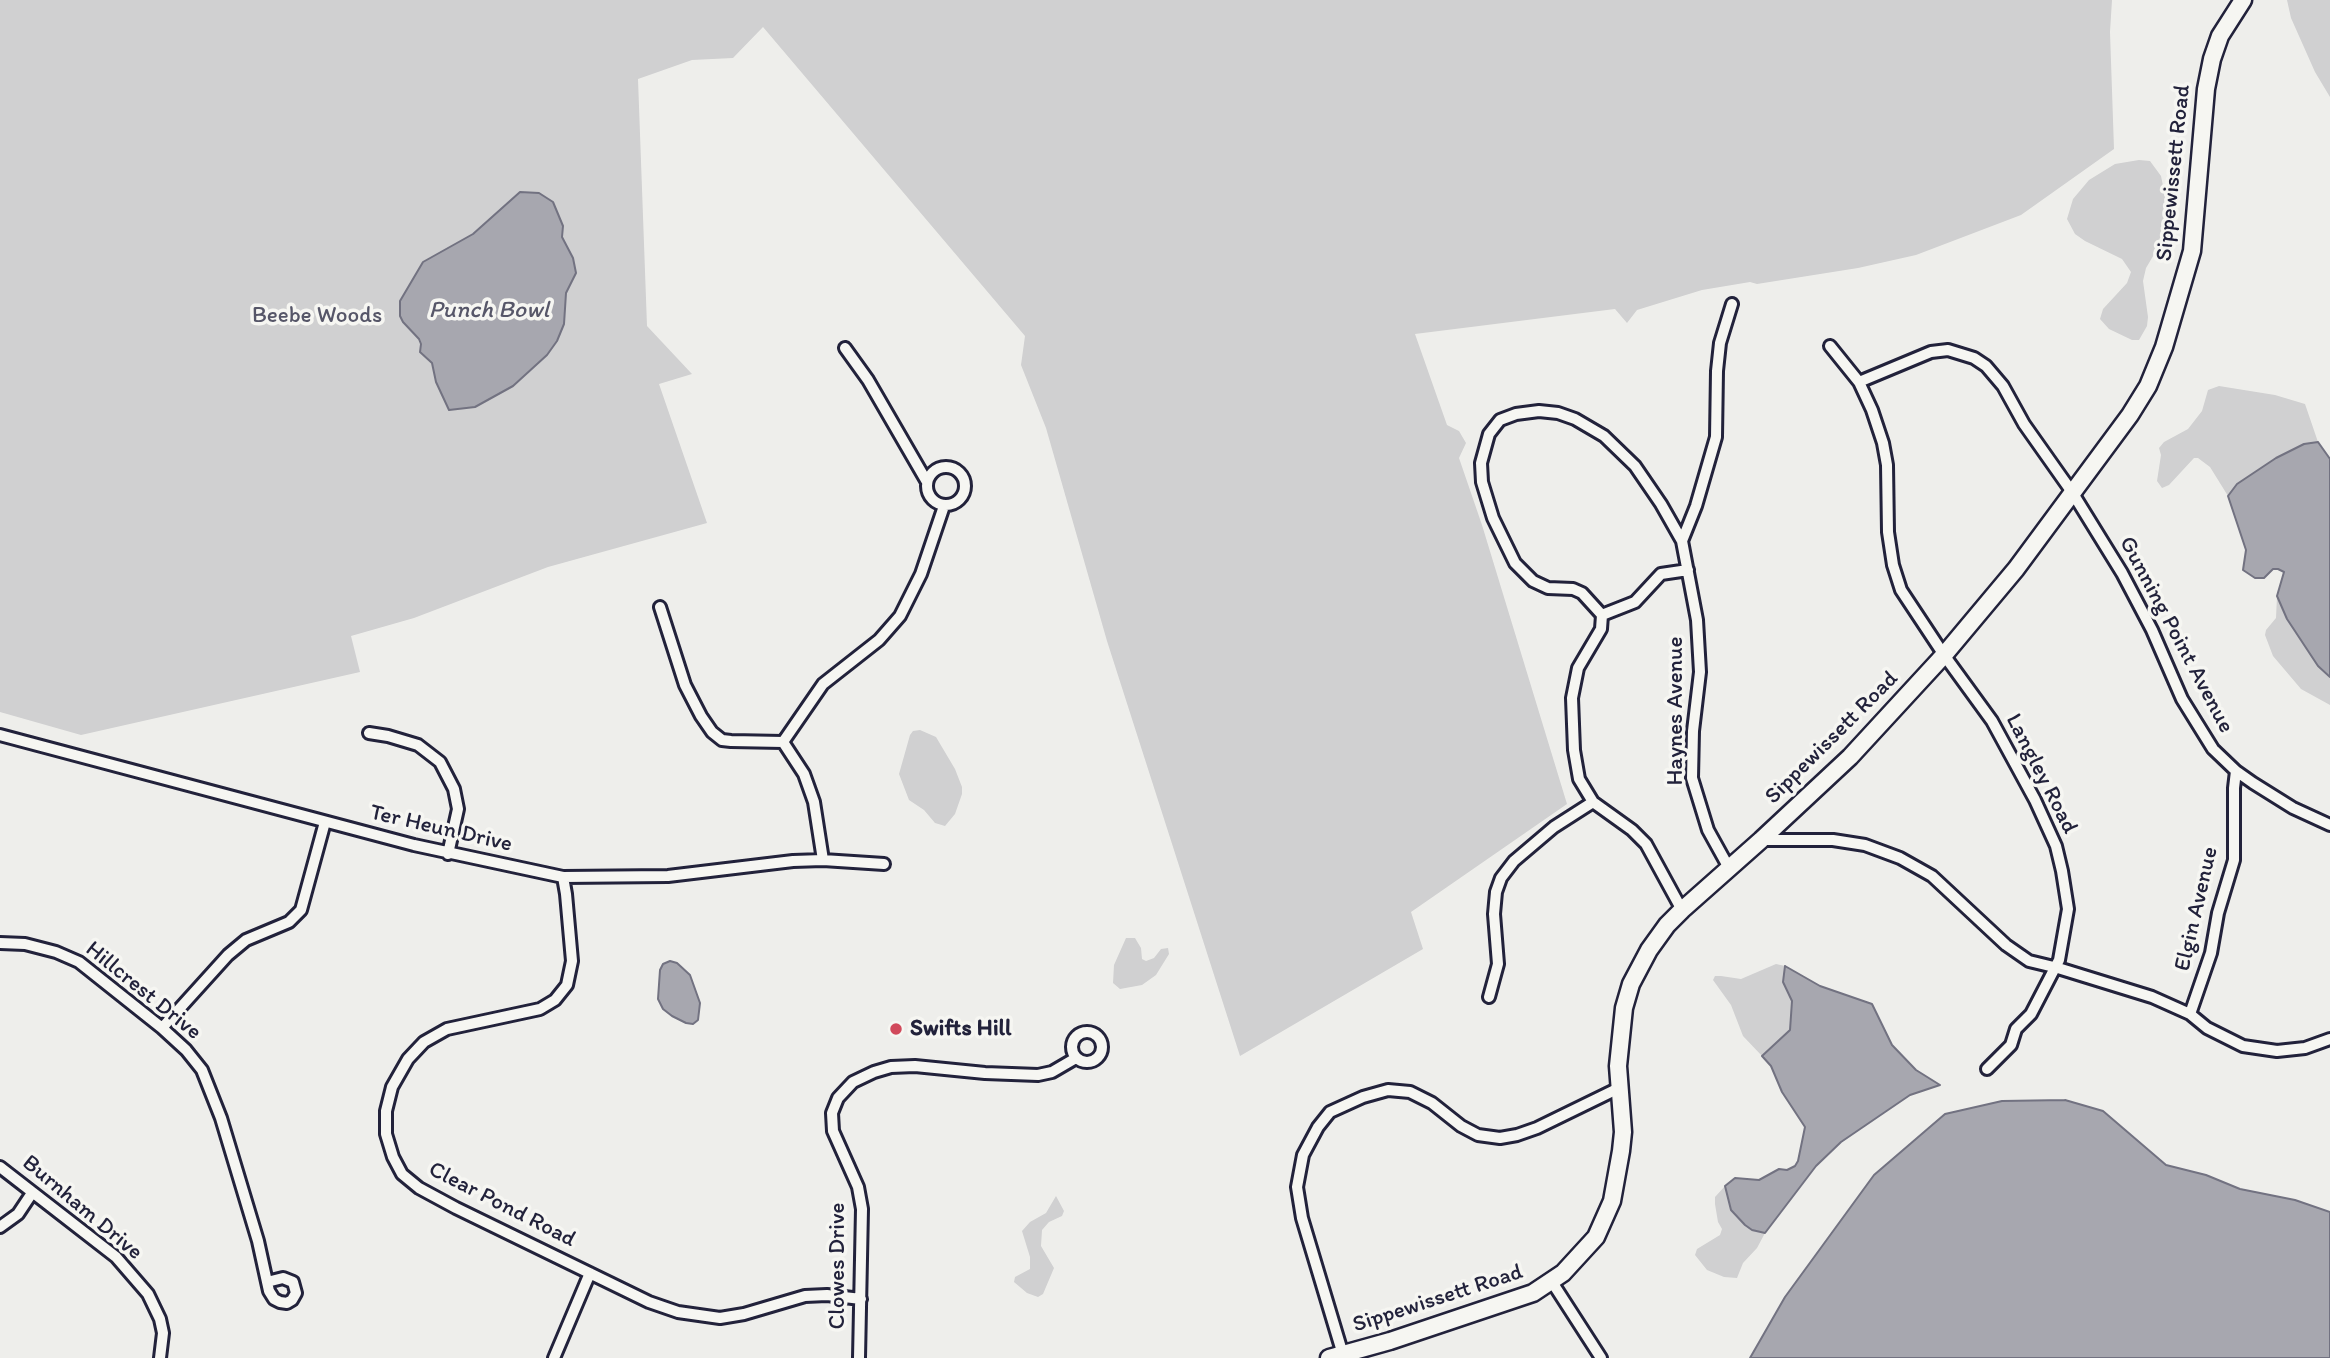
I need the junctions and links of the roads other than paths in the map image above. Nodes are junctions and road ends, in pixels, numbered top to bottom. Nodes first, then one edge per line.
1 (2243, 0) edge
2 (1731, 304) dead end
3 (1830, 346) dead end
4 (845, 348) dead end
5 (1859, 382) junction
6 (927, 481) junction
7 (2072, 492) junction
8 (944, 506) junction
9 (1682, 541) junction
10 (1688, 570) junction
11 (660, 607) dead end
12 (1602, 615) junction
13 (1944, 655) junction
14 (369, 733) dead end
15 (0, 735) edge
16 (783, 742) junction
17 (2236, 771) junction
18 (1593, 802) junction
19 (325, 822) junction
20 (1780, 822) junction
21 (2330, 825) edge
22 (1809, 838) junction
23 (1761, 840) junction
24 (448, 854) junction
25 (823, 860) junction
26 (884, 864) dead end
27 (1729, 867) junction
28 (563, 877) junction
29 (1682, 909) junction
30 (0, 943) edge
31 (2054, 967) junction
32 (1489, 997) dead end
33 (2190, 1014) junction
34 (162, 1028) junction
35 (2330, 1039) edge
36 (1076, 1058) dead end
37 (1987, 1069) dead end
38 (1619, 1088) junction
39 (0, 1167) edge
40 (32, 1193) junction
41 (0, 1227) edge
42 (590, 1273) junction
43 (1552, 1282) junction
44 (267, 1283) dead end
45 (861, 1299) junction
46 (1338, 1357) edge
47 (160, 1358) edge
48 (554, 1358) edge
49 (859, 1358) edge
50 (1601, 1358) edge

1 - 7 main road, Sippewissett Road
2 - 9 street
3 - 5 street
4 - 6 street
5 - 7 street, Gunning Point Avenue
5 - 13 street
6 - 8 street
6 - 8 street
7 - 13 main road, Sippewissett Road
7 - 17 street, Gunning Point Avenue
8 - 16 street
9 - 10 street, Haynes Avenue
9 - 12 street, Haynes Avenue
10 - 12 street
10 - 27 street, Haynes Avenue
11 - 16 street
12 - 18 street
13 - 20 main road, Sippewissett Road
13 - 31 street, Langley Road
14 - 24 street
15 - 19 street, Ter Heun Drive
16 - 25 street
17 - 21 street, Gunning Point Avenue
17 - 33 street, Elgin Avenue
18 - 29 street
18 - 32 street
19 - 24 street, Ter Heun Drive
19 - 34 street
20 - 22 street
20 - 23 main road, Sippewissett Road
22 - 23 street
22 - 31 street
23 - 27 main road, Sippewissett Road
24 - 28 street, Ter Heun Drive
25 - 26 street, Ter Heun Drive
25 - 28 street, Ter Heun Drive
27 - 29 main road, Sippewissett Road
28 - 42 street, Clear Pond Road
29 - 38 main road, Sippewissett Road
30 - 34 street, Hillcrest Drive
31 - 33 street
31 - 37 street, Langley Road
33 - 35 street
34 - 44 street, Hillcrest Drive
36 - 45 street, Clowes Drive
38 - 43 main road, Sippewissett Road
38 - 46 street
39 - 40 street, Burnham Drive
40 - 41 street
40 - 47 street, Burnham Drive
42 - 45 street, Clear Pond Road
42 - 48 street
43 - 46 main road, Sippewissett Road
43 - 50 street
45 - 49 street, Clowes Drive

